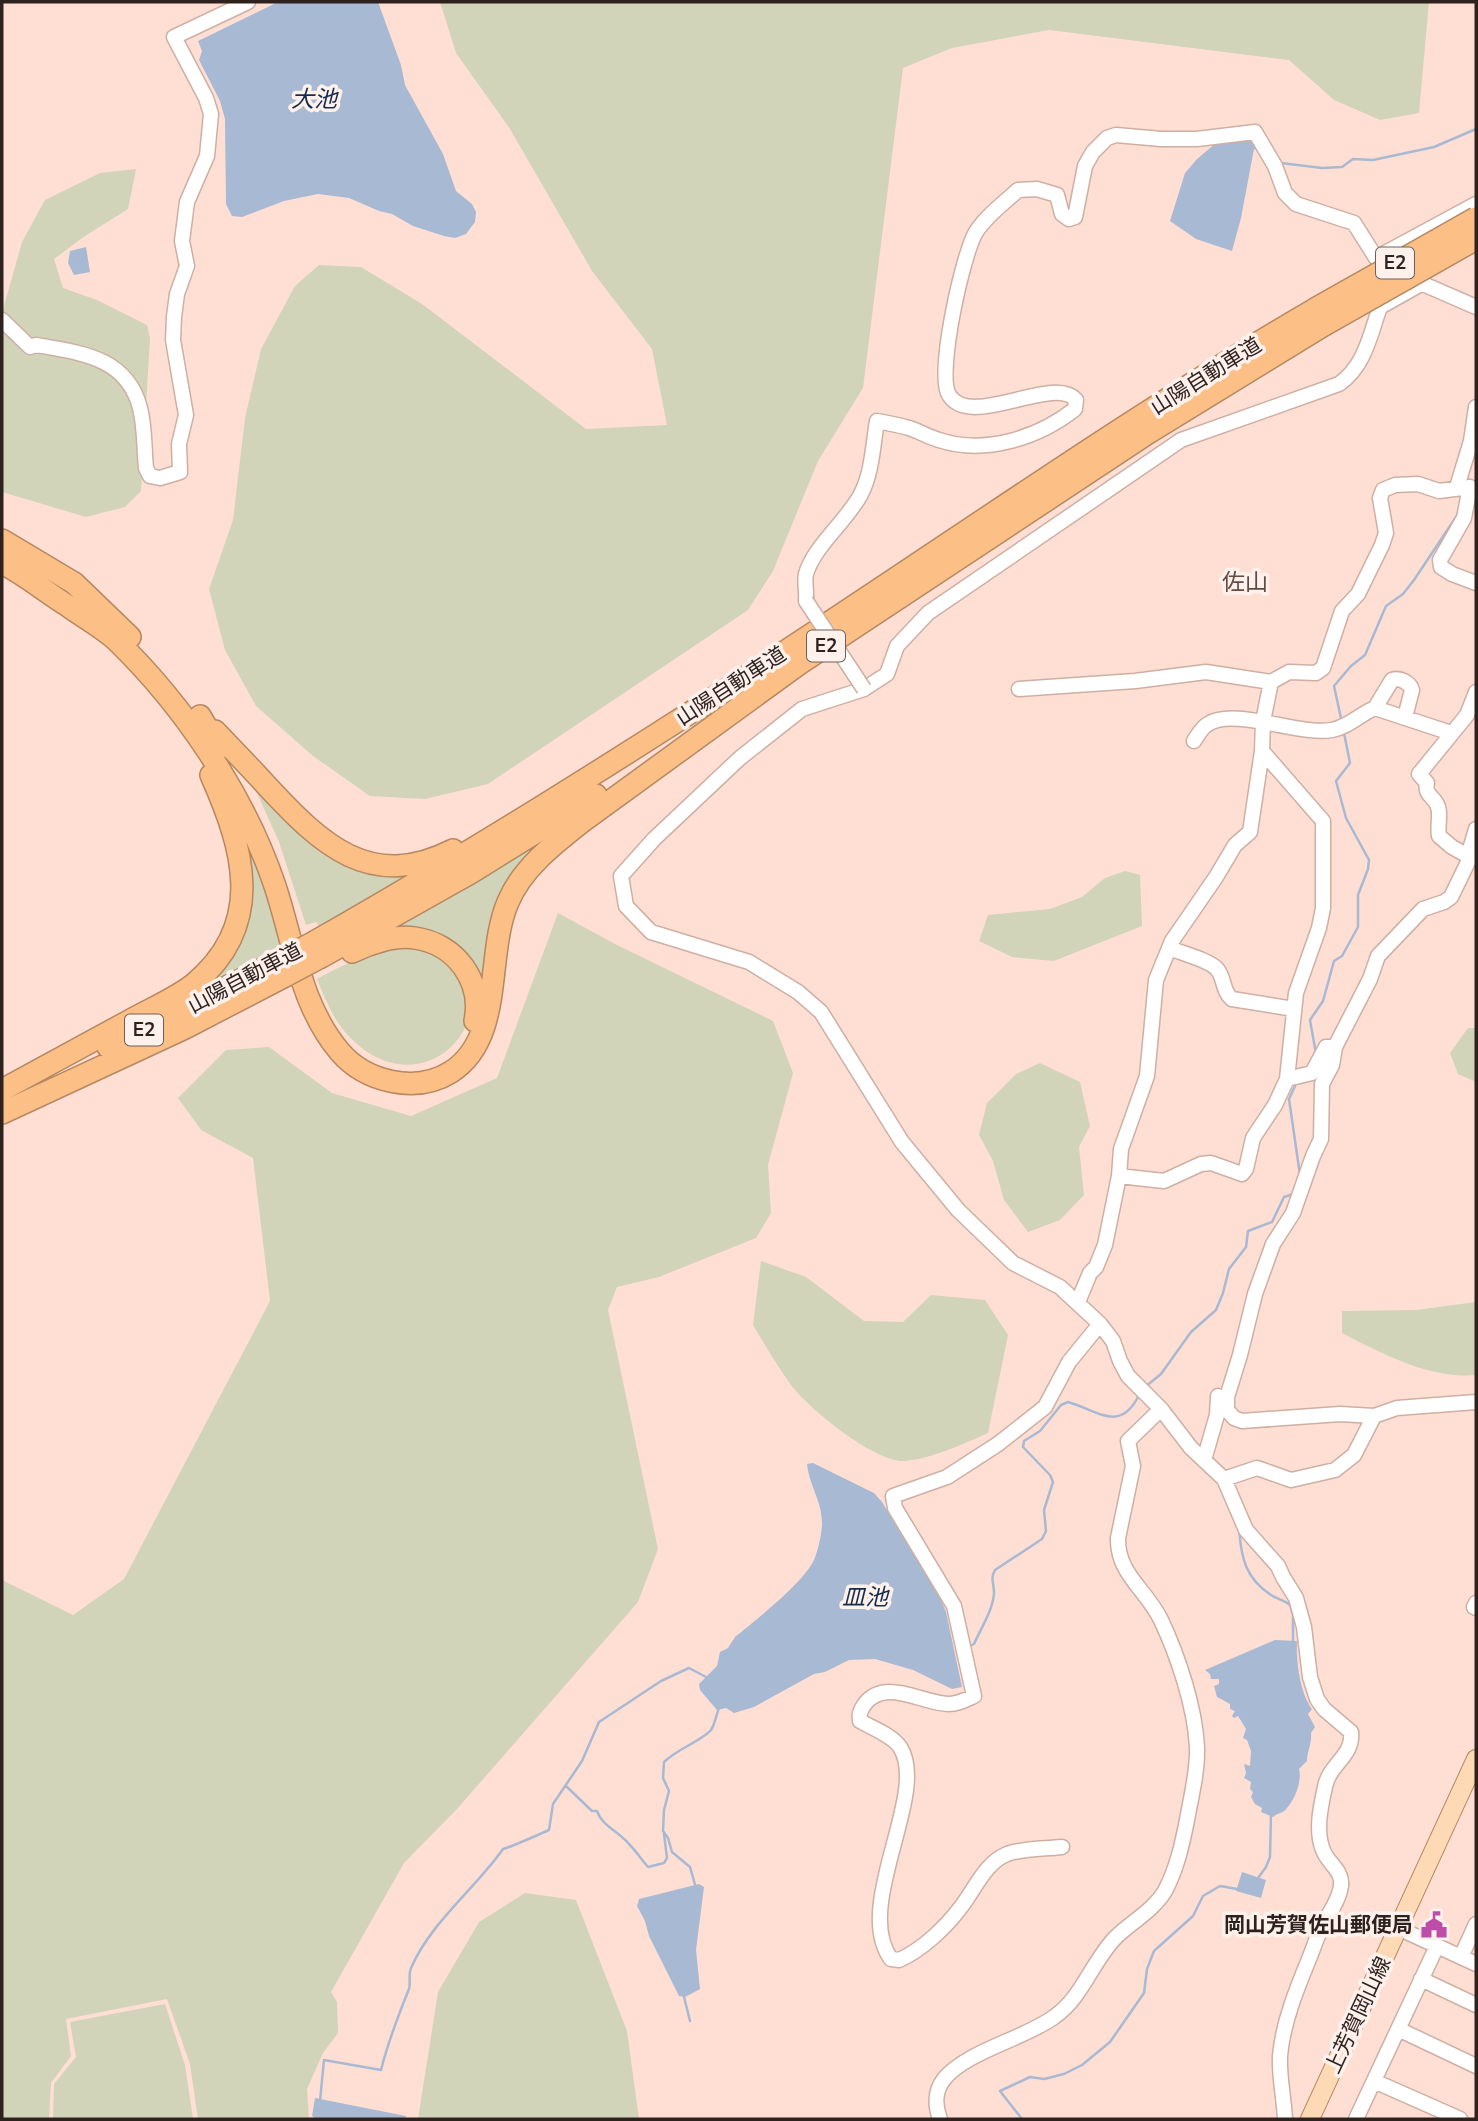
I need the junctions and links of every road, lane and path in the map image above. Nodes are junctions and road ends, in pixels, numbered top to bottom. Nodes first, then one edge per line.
1 (248, 2) edge
2 (1476, 204) edge
3 (1476, 218) edge
4 (1476, 239) edge
5 (1376, 258) junction
6 (1421, 284) junction
7 (1476, 307) edge
8 (1319, 317) junction
9 (2, 320) edge
10 (1476, 407) edge
11 (1468, 487) edge
12 (2, 540) edge
13 (2, 548) edge
14 (2, 563) edge
15 (2, 580) edge
16 (1476, 583) edge
17 (116, 631) junction
18 (810, 656) junction
19 (1271, 682) junction
20 (864, 689) junction
21 (1019, 689) dead end
22 (1476, 692) edge
23 (1376, 708) junction
24 (1405, 717) junction
25 (192, 718) junction
26 (1263, 720) junction
27 (1451, 733) junction
28 (1194, 741) dead end
29 (1262, 751) junction
30 (1476, 829) edge
31 (504, 830) junction
32 (1471, 860) edge
33 (1169, 948) junction
34 (320, 954) junction
35 (286, 966) junction
36 (1294, 1009) junction
37 (1335, 1047) junction
38 (1287, 1079) junction
39 (2, 1090) edge
40 (2, 1097) edge
41 (2, 1113) edge
42 (1119, 1176) junction
43 (1079, 1303) junction
44 (1100, 1324) junction
45 (1234, 1368) junction
46 (1476, 1402) edge
47 (1158, 1412) junction
48 (1374, 1416) junction
49 (1204, 1460) junction
50 (1224, 1479) junction
51 (1476, 1603) edge
52 (1476, 1608) edge
53 (1476, 1759) edge
54 (1470, 1790) edge
55 (1062, 1847) dead end
56 (1476, 1924) edge
57 (1398, 1928) junction
58 (1437, 1946) junction
59 (1461, 1957) junction
60 (1476, 1964) edge
61 (1421, 1979) junction
62 (1476, 2005) edge
63 (1398, 2029) junction
64 (1476, 2066) edge
65 (1374, 2081) junction
66 (940, 2119) edge
67 (1285, 2119) edge
68 (1310, 2119) edge
69 (1356, 2119) edge
70 (1460, 2119) edge

1 - 9 street
2 - 5 street
3 - 8 highway, 山陽自動車道 / E2, bridge
4 - 8 highway, 山陽自動車道 / E2, bridge
5 - 6 street
5 - 20 street, bridge
6 - 7 street
6 - 20 street
8 - 18 highway, 山陽自動車道 / E2
8 - 31 highway, 山陽自動車道 / E2
10 - 11 street
11 - 16 street
11 - 19 street
12 - 17 highway
13 - 17 highway
14 - 17 highway
15 - 17 highway
17 - 25 highway
18 - 25 highway
18 - 34 highway, 山陽自動車道 / E2
19 - 21 street
19 - 26 street
20 - 43 street
22 - 27 street
23 - 24 street
23 - 24 street
23 - 26 street
24 - 27 street
25 - 31 highway
25 - 34 highway
25 - 39 highway
26 - 28 street
26 - 29 street
27 - 32 street
29 - 33 street
29 - 36 street
30 - 32 street
31 - 34 highway, 山陽自動車道 / E2
32 - 37 street
33 - 36 street
33 - 42 street
34 - 35 highway, 山陽自動車道 / E2, bridge
35 - 40 highway, 山陽自動車道 / E2
35 - 41 highway, 山陽自動車道 / E2
36 - 38 street
37 - 38 street
37 - 45 street
38 - 42 street
42 - 43 street
43 - 44 street
44 - 47 street
44 - 55 street
45 - 48 street
45 - 49 street
46 - 48 street
47 - 49 street
47 - 66 street
48 - 50 street
49 - 50 street
50 - 67 street
51 - 52 street
53 - 54 main road, 上芳賀岡山線
54 - 57 main road, 上芳賀岡山線
56 - 59 street
57 - 58 street
57 - 68 main road, 上芳賀岡山線
58 - 59 street
58 - 61 street
59 - 60 street
61 - 62 street
61 - 63 street
63 - 64 street
63 - 65 street
65 - 69 street
65 - 70 street

